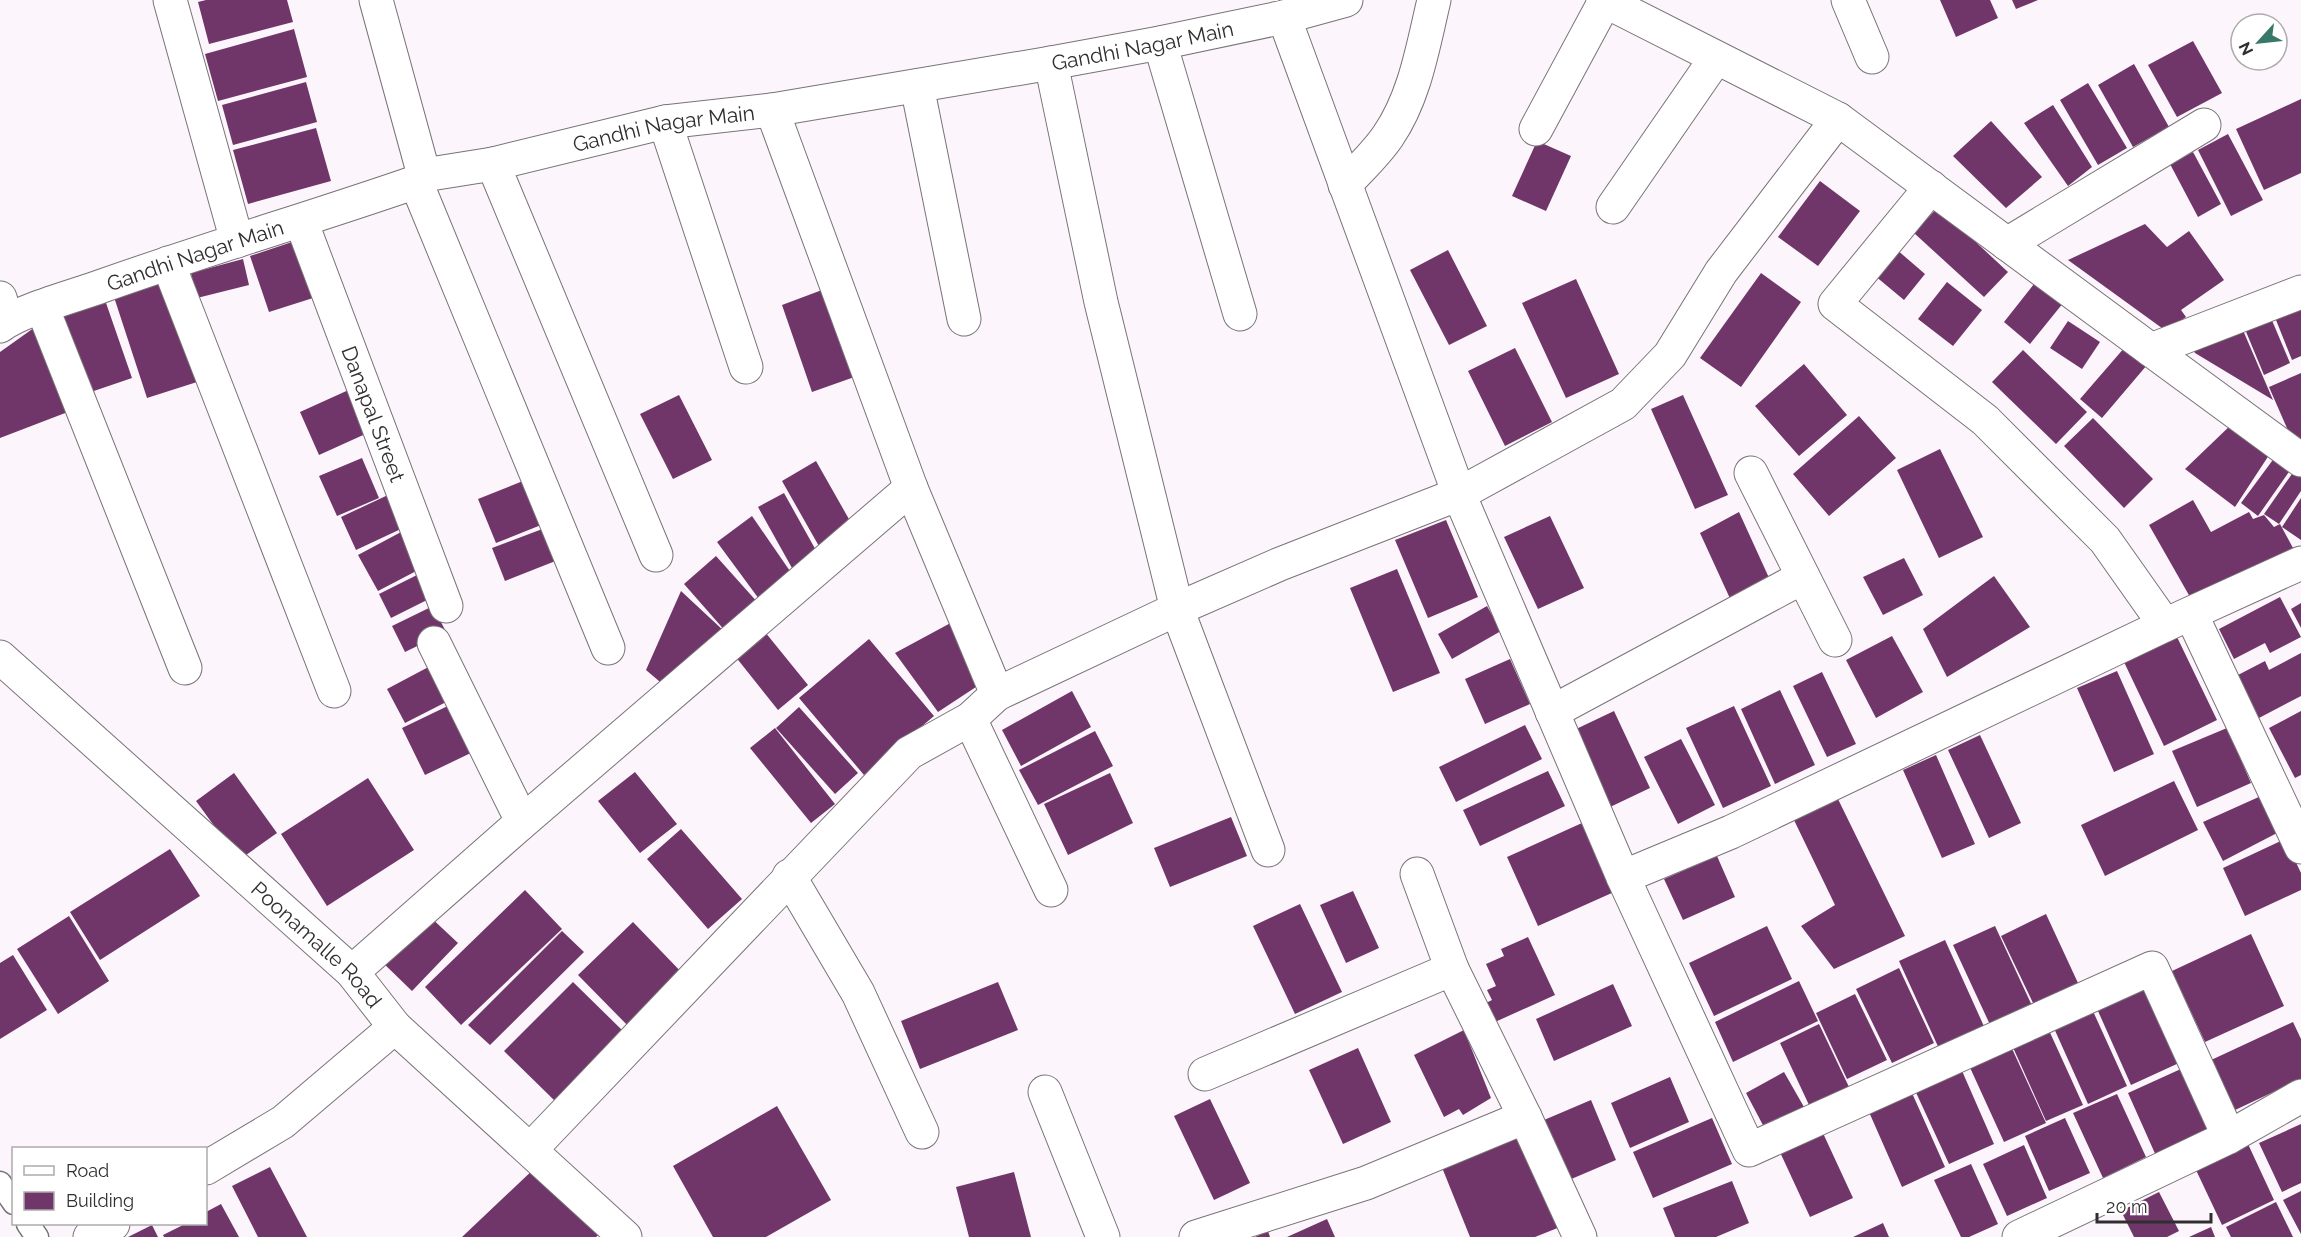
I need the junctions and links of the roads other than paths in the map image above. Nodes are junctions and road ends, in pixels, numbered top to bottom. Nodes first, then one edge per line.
1 (170, 0) edge
2 (376, 0) edge
3 (1346, 0) edge
4 (1434, 0) edge
5 (1848, 0) edge
6 (1604, 1) edge
7 (1284, 17) junction
8 (1161, 43) junction
9 (1872, 57) dead end
10 (1716, 58) junction
11 (1051, 63) junction
12 (917, 86) junction
13 (772, 110) junction
14 (1838, 119) junction
15 (665, 122) junction
16 (2204, 125) dead end
17 (1536, 129) dead end
18 (493, 164) junction
19 (420, 178) junction
20 (1345, 185) junction
21 (1930, 187) junction
22 (1613, 207) dead end
23 (301, 221) junction
24 (237, 241) junction
25 (2007, 244) junction
26 (168, 263) junction
27 (2301, 291) edge
28 (42, 307) junction
29 (1239, 314) dead end
30 (2, 315) edge
31 (964, 319) dead end
32 (2151, 350) junction
33 (746, 367) dead end
34 (2301, 460) edge
35 (1751, 473) dead end
36 (911, 488) junction
37 (1458, 494) junction
38 (656, 555) dead end
39 (2301, 563) edge
40 (1803, 577) junction
41 (446, 606) dead end
42 (1177, 609) junction
43 (2178, 620) junction
44 (1835, 640) dead end
45 (434, 642) dead end
46 (608, 648) dead end
47 (0, 657) edge
48 (185, 668) dead end
49 (334, 691) dead end
50 (997, 694) junction
51 (1552, 712) junction
52 (970, 719) junction
53 (520, 824) junction
54 (2301, 847) edge
55 (1268, 850) dead end
56 (1417, 874) dead end
57 (789, 876) junction
58 (1623, 877) junction
59 (1051, 890) dead end
60 (1452, 969) junction
61 (352, 972) junction
62 (395, 1027) junction
63 (1205, 1074) dead end
64 (1045, 1092) dead end
65 (2301, 1096) edge
66 (1525, 1117) junction
67 (922, 1132) dead end
68 (2229, 1137) junction
69 (531, 1149) junction
70 (207, 1167) edge
71 (0, 1183) edge
72 (12, 1200) edge
73 (110, 1225) edge
74 (90, 1237) edge
75 (624, 1237) edge
76 (1103, 1237) edge
77 (1196, 1237) edge
78 (1580, 1237) edge
79 (2019, 1237) edge

1 - 24 street
2 - 19 street
3 - 7 street, Gandhi Nagar Main
4 - 20 street
5 - 9 street
6 - 10 street
6 - 17 street
7 - 8 street, Gandhi Nagar Main
7 - 20 street
8 - 11 street, Gandhi Nagar Main
8 - 29 street
10 - 14 street
10 - 22 street
11 - 12 street, Gandhi Nagar Main
11 - 42 street
12 - 13 street, Gandhi Nagar Main
12 - 31 street
13 - 15 street, Gandhi Nagar Main
13 - 36 street
14 - 21 street
14 - 37 street
15 - 18 street, Gandhi Nagar Main
15 - 33 street
16 - 25 street
18 - 19 street, Gandhi Nagar Main
18 - 38 street
19 - 23 street, Gandhi Nagar Main
19 - 46 street
20 - 37 street
21 - 25 street
21 - 43 street
23 - 24 street, Gandhi Nagar Main
23 - 41 street, Danapal Street
24 - 26 street, Gandhi Nagar Main
25 - 32 street
26 - 28 street, Gandhi Nagar Main
26 - 49 street
27 - 32 street
28 - 30 street, Gandhi Nagar Main
28 - 48 street
32 - 34 street
35 - 40 street
36 - 50 street
36 - 53 street
37 - 42 street
37 - 51 street
39 - 43 street
40 - 44 street
40 - 51 street
42 - 50 street
42 - 55 street
43 - 54 street
43 - 58 street
45 - 53 street
47 - 61 street, Poonamalle Road
50 - 52 street
51 - 58 street
52 - 57 street
52 - 59 street
53 - 61 street
56 - 60 street
57 - 67 street
57 - 69 street
58 - 68 street
60 - 63 street
60 - 66 street
61 - 62 street, Poonamalle Road
62 - 69 street, Poonamalle Road
62 - 70 street
64 - 76 street
65 - 68 street
66 - 77 street
66 - 78 street
68 - 79 street
69 - 75 street, Poonamalle Road
71 - 72 lane
73 - 74 street

